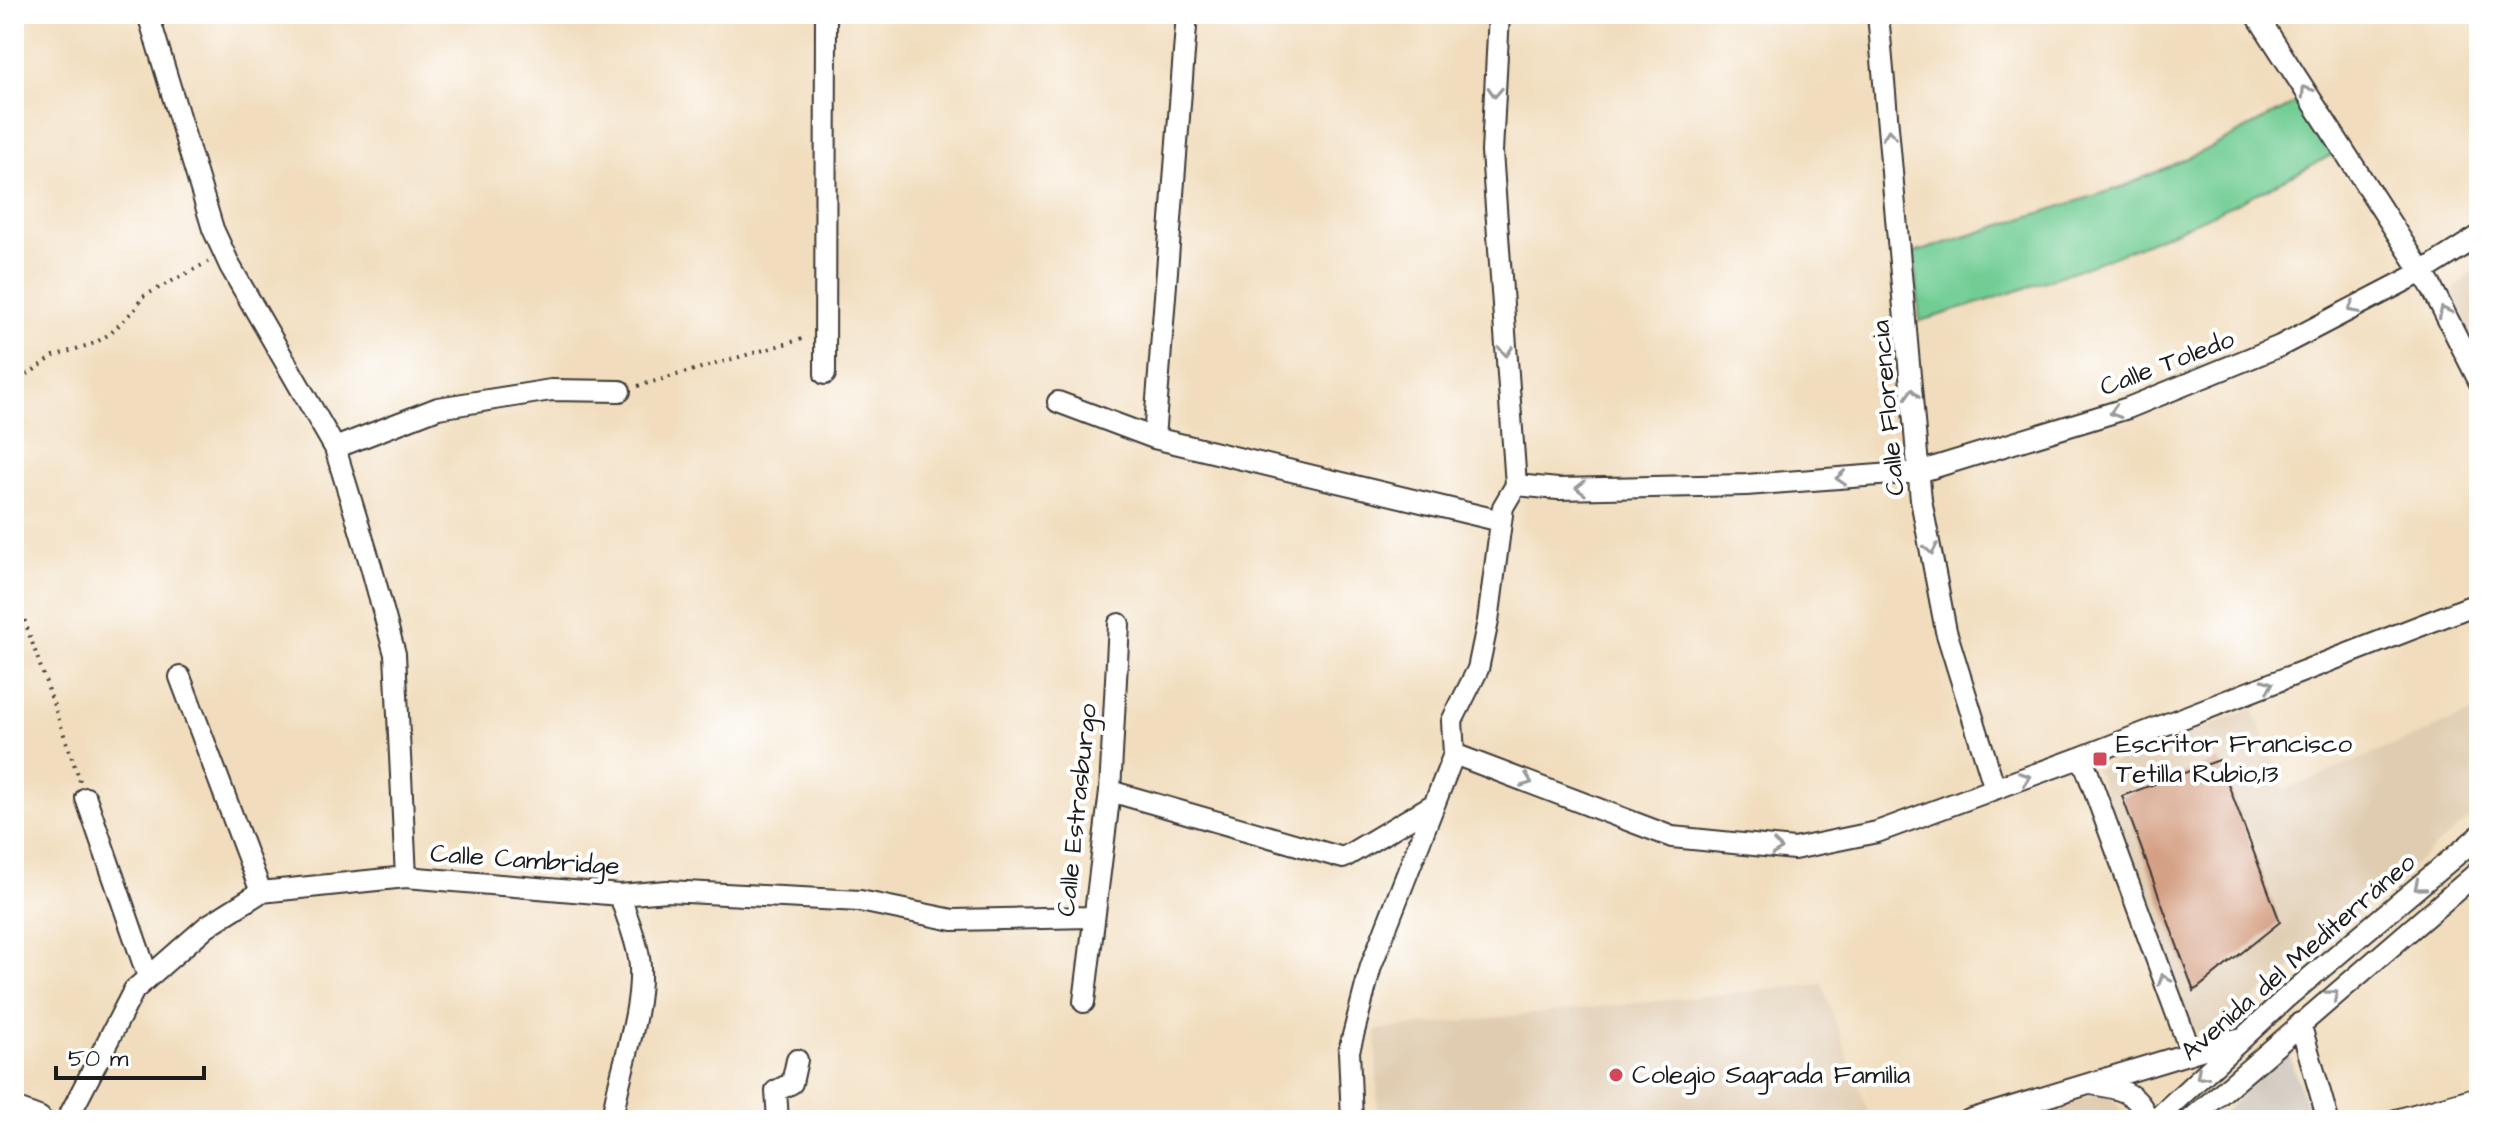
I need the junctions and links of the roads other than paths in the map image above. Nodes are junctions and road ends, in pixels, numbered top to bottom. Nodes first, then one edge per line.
1 (148, 14) edge
2 (826, 14) edge
3 (1187, 14) edge
4 (1499, 14) edge
5 (1878, 14) edge
6 (2256, 14) edge
7 (2479, 236) edge
8 (2422, 272) junction
9 (825, 374) dead end
10 (2479, 381) edge
11 (620, 391) road end
12 (1058, 402) dead end
13 (1154, 438) junction
14 (335, 448) junction
15 (1919, 472) junction
16 (1516, 485) junction
17 (1501, 521) junction
18 (2479, 603) edge
19 (1119, 624) dead end
20 (180, 677) dead end
21 (1454, 754) junction
22 (2082, 757) junction
23 (1995, 789) junction
24 (1110, 791) junction
25 (86, 798) road end
26 (1434, 804) junction
27 (2479, 836) edge
28 (2479, 871) edge
29 (406, 877) junction
30 (261, 892) junction
31 (620, 895) junction
32 (1091, 917) junction
33 (148, 977) junction
34 (1084, 1002) dead end
35 (2300, 1023) junction
36 (2242, 1037) junction
37 (2191, 1053) junction
38 (797, 1060) dead end
39 (2083, 1083) junction
40 (2479, 1097) edge
41 (14, 1111) edge
42 (38, 1120) edge
43 (67, 1120) edge
44 (612, 1120) edge
45 (778, 1120) edge
46 (1352, 1120) edge
47 (1969, 1120) edge
48 (2148, 1120) edge
49 (2155, 1120) edge
50 (2190, 1120) edge
51 (2328, 1120) edge
52 (2396, 1120) edge

1 - 14 street
2 - 9 street
3 - 13 street
4 -> 16 street
15 -> 5 street, Calle Florencia
8 -> 6 street
7 - 8 street, Calle Toledo
10 -> 8 street
8 -> 15 street, Calle Toledo
11 - 14 street
12 - 13 street
13 - 17 street
14 - 29 street
15 -> 16 street, Calle Toledo
15 -> 23 street, Calle Florencia
16 - 17 street
17 - 21 street
22 -> 18 street
19 - 24 street, Calle Estrasburgo
20 - 30 street
21 -> 23 street
21 - 26 street
23 -> 22 street
37 -> 22 street
24 - 26 street
24 - 32 street, Calle Estrasburgo
25 - 33 street
26 - 46 street
27 -> 36 street, Avenida del Mediterráneo
35 -> 28 street, Avenida del Mediterráneo
29 - 30 street, Calle Cambridge
29 - 31 street, Calle Cambridge
30 - 33 street, Calle Cambridge
31 - 32 street, Calle Cambridge
31 - 44 street
32 - 34 street, Calle Estrasburgo
33 - 43 street, Calle Cambridge
35 - 50 street, Avenida del Mediterráneo
35 - 51 street
36 - 37 street
36 -> 49 street, Avenida del Mediterráneo
37 - 39 street
38 - 45 street
39 - 47 street
39 - 48 street
40 - 52 street
41 - 42 main road

